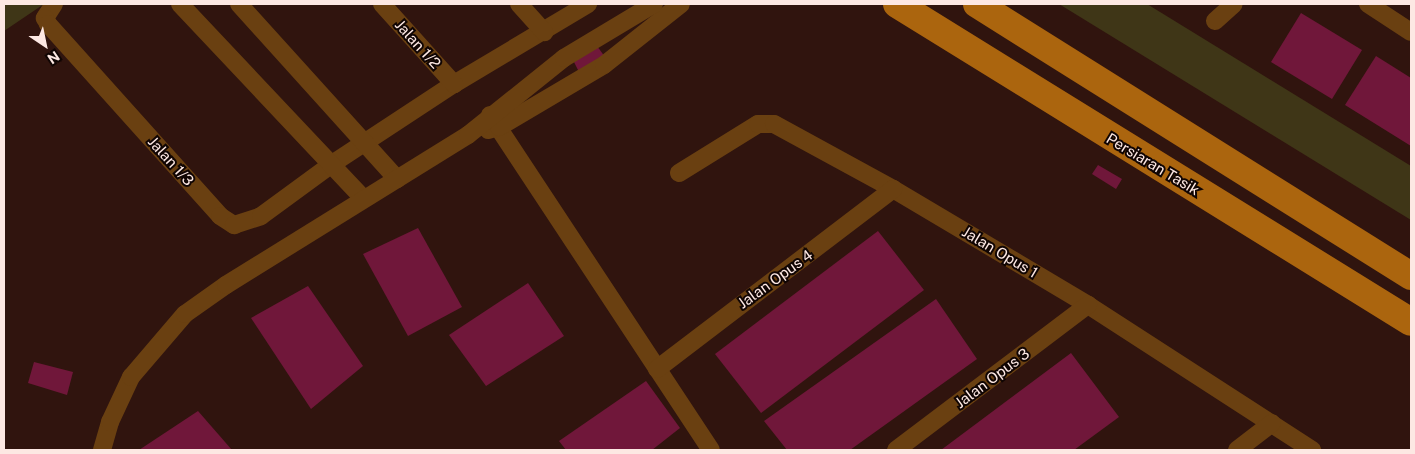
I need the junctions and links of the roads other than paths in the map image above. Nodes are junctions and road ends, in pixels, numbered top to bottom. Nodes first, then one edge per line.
1 (54, 4) edge
2 (180, 4) edge
3 (239, 4) edge
4 (382, 4) edge
5 (519, 4) edge
6 (586, 4) edge
7 (654, 4) edge
8 (681, 4) edge
9 (897, 4) edge
10 (977, 4) edge
11 (1234, 4) edge
12 (1368, 4) edge
13 (1215, 22) dead end
14 (544, 32) junction
15 (1411, 32) edge
16 (535, 80) junction
17 (454, 84) junction
18 (547, 99) junction
19 (495, 121) junction
20 (365, 143) junction
21 (332, 164) junction
22 (679, 173) dead end
23 (397, 179) junction
24 (894, 189) junction
25 (364, 199) junction
26 (1411, 276) edge
27 (1088, 305) junction
28 (1411, 322) edge
29 (657, 369) junction
30 (1272, 423) junction
31 (102, 450) edge
32 (711, 450) edge
33 (896, 450) edge
34 (1236, 450) edge
35 (1312, 450) edge

1 - 21 street, Jalan 1/3
2 - 21 street
3 - 20 street
4 - 17 street, Jalan 1/2
5 - 14 street
6 - 14 street
7 - 16 street
8 - 18 street
9 - 28 main road, Persiaran Tasik
10 - 26 main road
11 - 13 street
12 - 15 street
14 - 17 street
16 - 18 street
16 - 19 street
17 - 20 street
18 - 19 street
19 - 23 street
19 - 29 street
20 - 21 street
20 - 23 street
21 - 25 street
22 - 24 street, Jalan Opus 1
23 - 25 street
24 - 27 street, Jalan Opus 1
24 - 29 street, Jalan Opus 4
25 - 31 street
27 - 30 street, Jalan Opus 1
27 - 33 street, Jalan Opus 3
29 - 32 street
30 - 34 street
30 - 35 street, Jalan Opus 1

